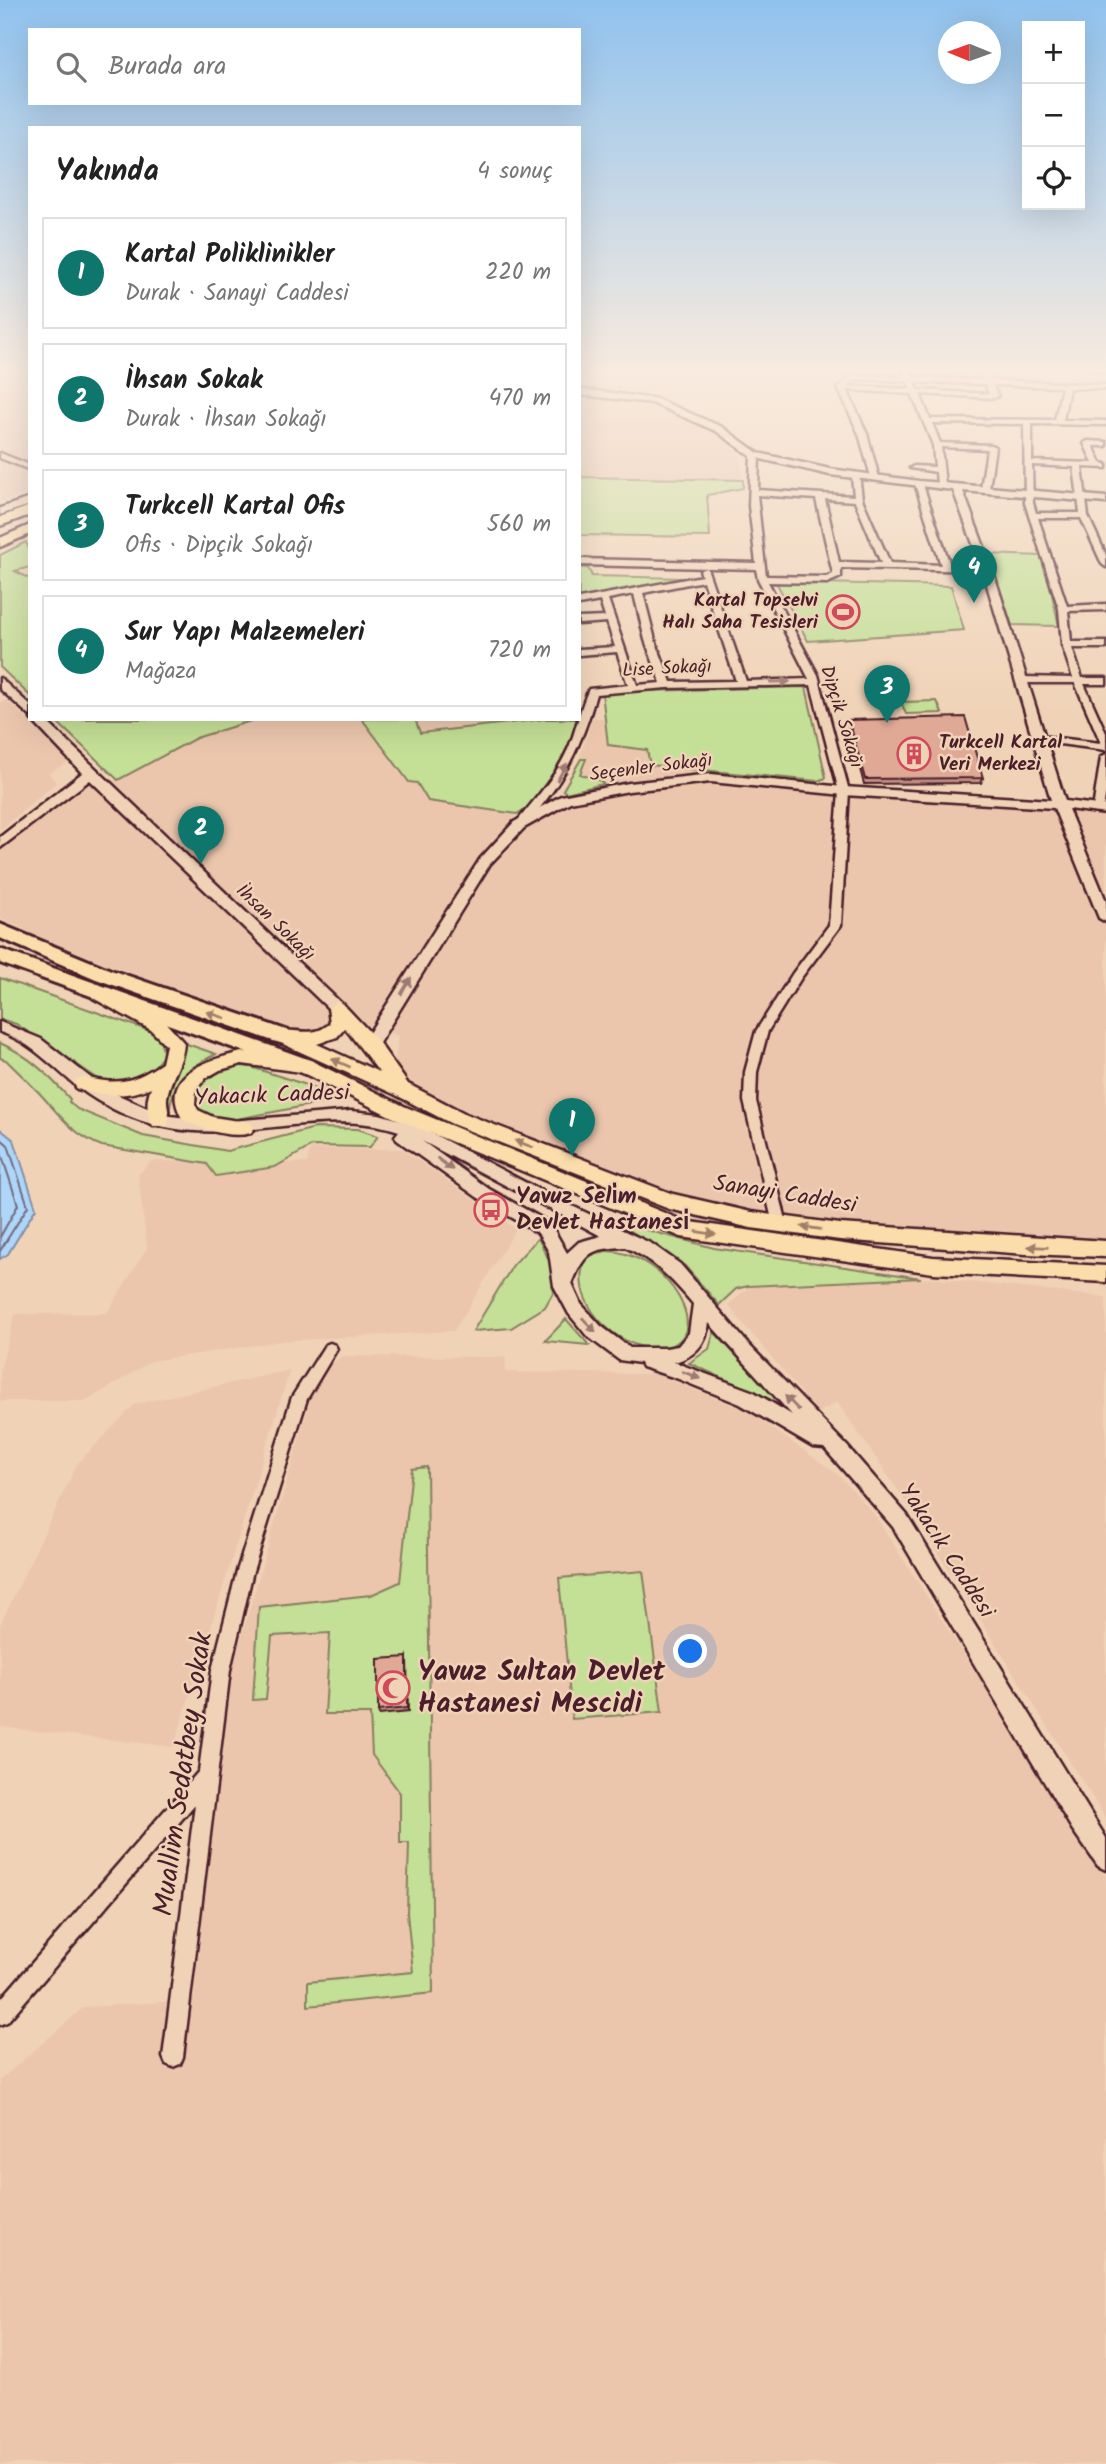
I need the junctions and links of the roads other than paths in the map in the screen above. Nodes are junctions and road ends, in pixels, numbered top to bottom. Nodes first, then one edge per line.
1 (754, 482) edge
2 (857, 482) edge
3 (904, 482) edge
4 (941, 482) edge
5 (986, 482) edge
6 (1029, 482) edge
7 (1080, 482) edge
8 (919, 484) junction
9 (941, 485) junction
10 (957, 487) junction
11 (985, 489) junction
12 (753, 492) junction
13 (1029, 493) junction
14 (820, 497) junction
15 (1081, 498) junction
16 (858, 499) junction
17 (1106, 500) edge
18 (28, 502) edge
19 (0, 512) edge
20 (27, 515) edge
21 (1033, 516) junction
22 (1084, 516) junction
23 (0, 522) edge
24 (0, 532) edge
25 (28, 532) edge
26 (0, 544) edge
27 (581, 562) edge
28 (1106, 564) edge
29 (702, 565) junction
30 (836, 565) junction
31 (886, 565) junction
32 (759, 566) junction
33 (946, 566) junction
34 (988, 568) junction
35 (707, 578) junction
36 (762, 579) junction
37 (638, 591) junction
38 (604, 598) junction
39 (581, 602) edge
40 (1106, 607) edge
41 (1063, 609) junction
42 (611, 619) junction
43 (581, 621) edge
44 (1067, 645) junction
45 (1106, 645) edge
46 (619, 649) junction
47 (581, 652) edge
48 (1023, 680) junction
49 (1078, 680) junction
50 (1106, 681) edge
51 (0, 682) edge
52 (815, 682) junction
53 (742, 683) junction
54 (667, 685) junction
55 (633, 687) junction
56 (28, 710) edge
57 (39, 721) edge
58 (1102, 728) edge
59 (1040, 739) junction
60 (1106, 746) edge
61 (1106, 757) edge
62 (90, 774) junction
63 (845, 791) junction
64 (1059, 804) junction
65 (1102, 810) edge
66 (519, 825) junction
67 (0, 844) edge
68 (1106, 918) edge
69 (0, 930) edge
70 (0, 956) edge
71 (0, 971) edge
72 (94, 991) junction
73 (337, 1008) junction
74 (0, 1027) edge
75 (281, 1036) junction
76 (370, 1044) junction
77 (172, 1066) junction
78 (305, 1066) junction
79 (84, 1084) junction
80 (401, 1089) junction
81 (365, 1119) junction
82 (160, 1121) junction
83 (244, 1128) junction
84 (780, 1224) junction
85 (626, 1240) junction
86 (1106, 1249) edge
87 (933, 1265) junction
88 (1106, 1273) edge
89 (563, 1286) junction
90 (1106, 1286) edge
91 (702, 1303) junction
92 (330, 1349) dead end
93 (626, 1355) junction
94 (839, 1452) junction
95 (208, 1775) junction
96 (1106, 1858) edge
97 (0, 2015) edge
98 (173, 2057) dead end

1 - 12 street, Dipçik Sokağı
2 - 16 street
3 - 8 street
4 - 9 street
5 - 11 street
6 - 13 street
7 - 15 street
8 - 9 street
8 - 33 street
9 - 10 street
10 - 11 street
10 - 34 street
11 - 13 street
12 - 14 street
12 - 32 street, Dipçik Sokağı
13 - 15 street
13 - 21 street
14 - 16 street
14 - 30 street
15 - 17 street
15 - 22 street
16 - 31 street
18 - 19 main road
20 - 23 highway
20 - 24 highway
21 - 22 street
21 - 41 street
22 - 28 street
25 - 26 highway
27 - 29 street
29 - 32 street
29 - 35 street
30 - 31 street
30 - 36 street
31 - 33 street
32 - 36 street, Dipçik Sokağı
33 - 34 street
34 - 48 street
35 - 37 street
35 - 53 street
36 - 52 street, Dipçik Sokağı
37 - 38 street
37 - 54 street
38 - 39 street
38 - 42 street
40 - 41 street
41 - 44 street
42 - 43 street
42 - 46 street
44 - 45 street
44 - 49 street
46 - 47 street
46 - 55 street
48 - 49 street
48 - 59 street
49 - 50 street
49 - 58 street
51 - 56 street
53 -> 52 street, Lise Sokağı
52 - 63 street, Dipçik Sokağı
53 - 54 street, Lise Sokağı
54 - 55 street, Lise Sokağı
66 -> 55 street, Lise Sokağı
57 - 62 street, İhsan Sokağı
58 - 60 street
59 - 60 street
59 - 64 street
61 - 65 street
62 - 67 street
62 - 73 street, İhsan Sokağı
63 - 64 street, Seçenler Sokağı
63 - 66 street, Seçenler Sokağı
63 - 84 street, Dipçik Sokağı
64 - 65 street, Seçenler Sokağı
64 - 68 street
76 -> 66 street, Seçenler Sokağı
75 -> 69 highway
70 - 72 highway
71 - 72 highway
72 - 77 main road
72 - 78 highway
73 - 75 main road
73 - 76 main road
74 - 79 street, Yakacık Caddesi
80 -> 75 main road, Sanayi Caddesi
76 - 80 main road
77 - 79 main road
77 - 82 main road
78 - 83 main road
78 -> 87 main road
79 - 82 street, Yakacık Caddesi
84 -> 80 main road, Sanayi Caddesi
81 - 83 street, Yakacık Caddesi
81 - 85 street, Yakacık Caddesi
81 -> 89 street, Yakacık Caddesi
82 - 83 street, Yakacık Caddesi
86 -> 84 main road, Sanayi Caddesi
85 - 89 street
85 - 91 street, Yakacık Caddesi
87 - 88 main road
87 - 90 main road
89 -> 93 street, Yakacık Caddesi
91 - 93 street
94 -> 91 street, Yakacık Caddesi
92 - 95 street, Muallim Sedatbey Sokak
93 -> 94 street
94 - 96 street, Yakacık Caddesi
95 - 97 street
95 - 98 street, Muallim Sedatbey Sokak

